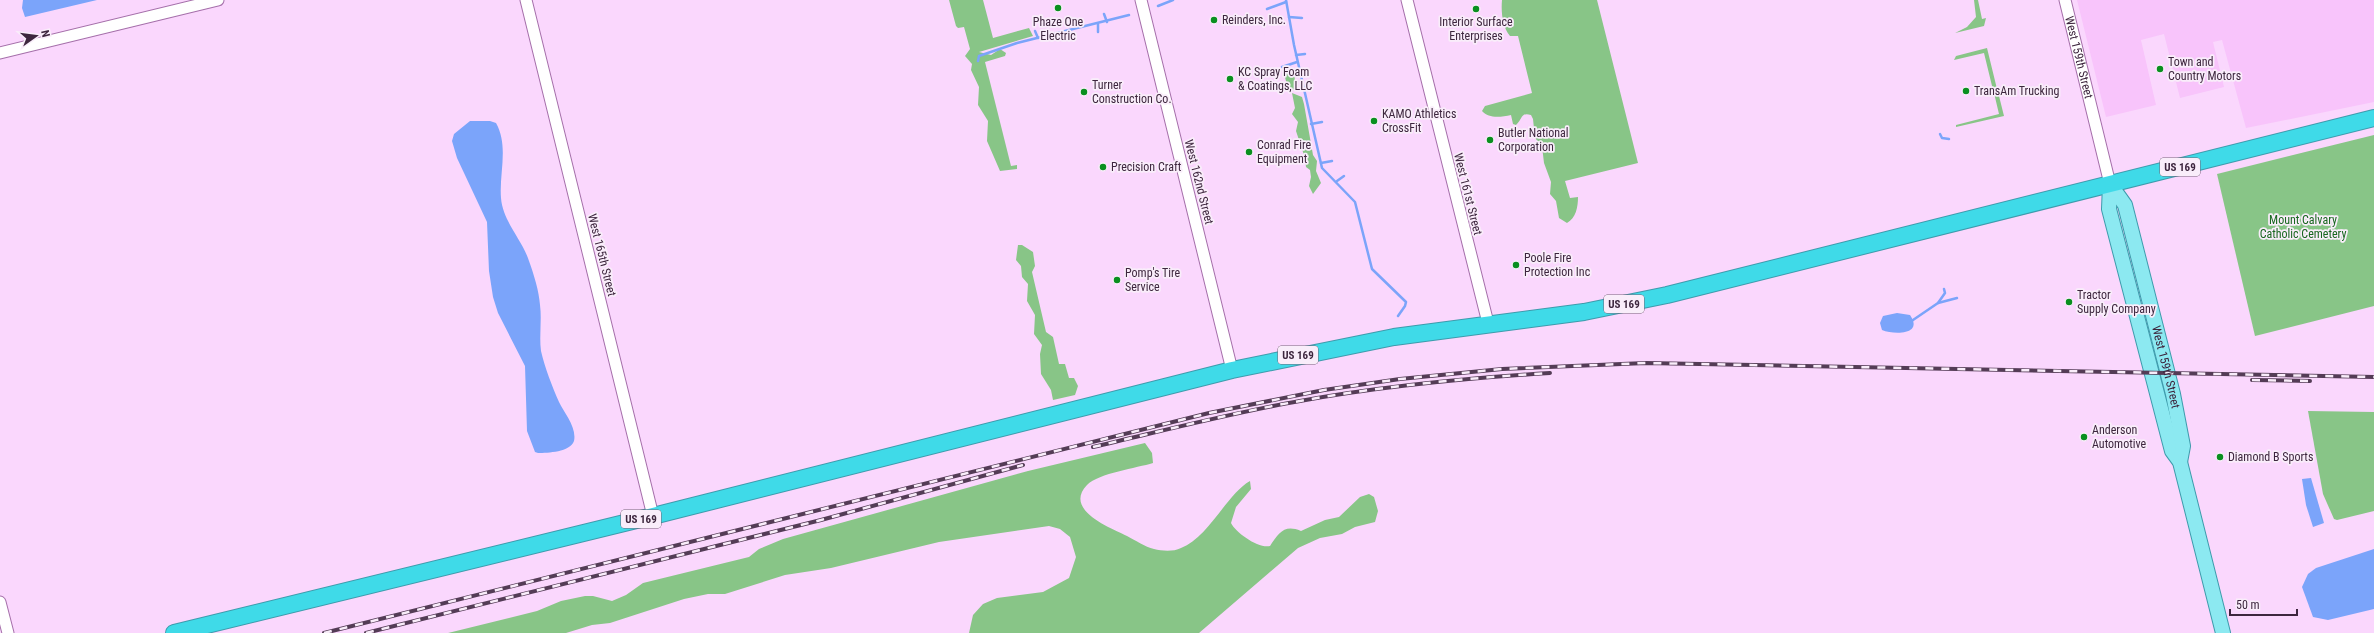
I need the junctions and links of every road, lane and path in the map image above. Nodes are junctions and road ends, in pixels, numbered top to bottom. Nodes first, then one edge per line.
1 (218, 0) edge
2 (526, 0) edge
3 (1141, 0) edge
4 (1407, 0) edge
5 (2065, 0) edge
6 (0, 53) edge
7 (2374, 118) edge
8 (2110, 184) junction
9 (1488, 323) junction
10 (1232, 370) junction
11 (653, 516) junction
12 (0, 602) edge
13 (8, 633) edge
14 (174, 633) edge
15 (2223, 633) edge

1 - 6 street
2 - 11 street, West 165th Street
3 - 10 street, West 162nd Street
4 - 9 street, West 161st Street
5 - 8 street, West 159th Street
7 - 8 highway, US 169
8 - 9 highway, US 169
8 - 15 main road, West 159th Street
9 - 10 highway, US 169
10 - 11 highway, US 169
11 - 14 highway, US 169
12 - 13 street

